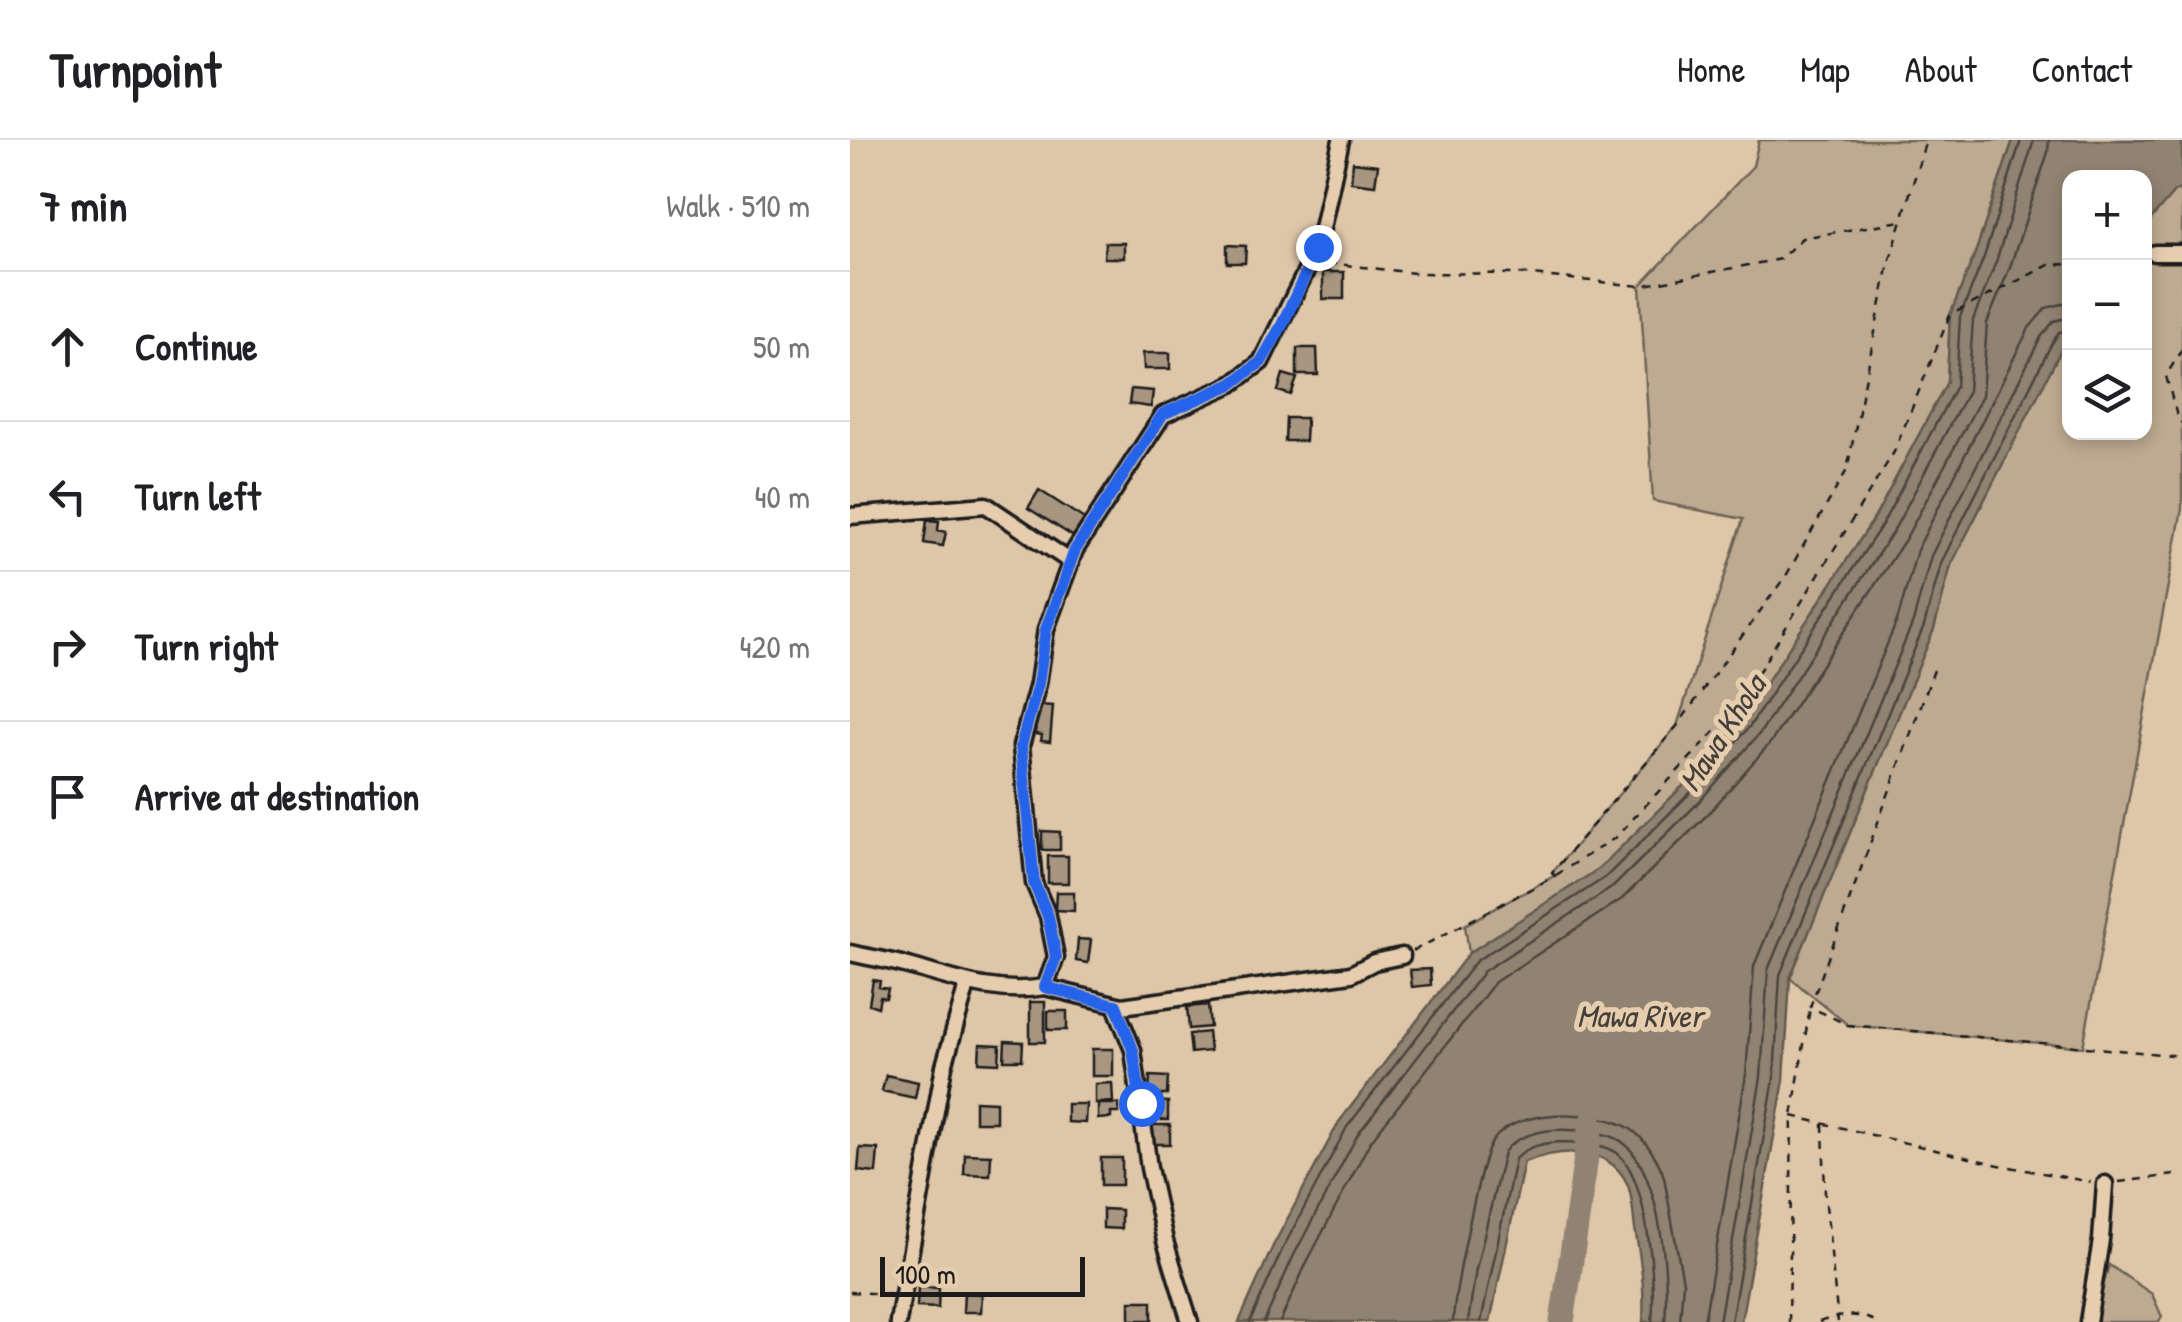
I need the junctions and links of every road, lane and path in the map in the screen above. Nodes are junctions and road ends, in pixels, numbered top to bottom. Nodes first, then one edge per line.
1 (1342, 140) edge
2 (1926, 140) edge
3 (1902, 221) junction
4 (2155, 253) dead end
5 (2182, 253) edge
6 (1311, 262) junction
7 (2062, 264) edge
8 (2182, 348) edge
9 (2182, 423) edge
10 (850, 516) edge
11 (1071, 562) junction
12 (1934, 670) dead end
13 (1554, 876) junction
14 (850, 953) edge
15 (1402, 956) joint
16 (967, 985) junction
17 (1045, 987) junction
18 (1116, 1005) junction
19 (1810, 1007) junction
20 (2182, 1056) edge
21 (1792, 1116) junction
22 (1823, 1123) junction
23 (2182, 1174) edge
24 (2104, 1184) junction
25 (850, 1292) edge
26 (904, 1294) junction
27 (1838, 1316) junction
28 (898, 1322) edge
29 (1190, 1322) edge
30 (1789, 1322) edge
31 (1819, 1322) edge
32 (1838, 1322) edge
33 (1877, 1322) edge
34 (2088, 1322) edge

1 - 6 street
2 - 3 path
3 - 6 path
3 - 13 path
4 - 5 street
6 - 11 street
7 - 13 path
8 - 9 path
10 - 11 street
11 - 17 street
12 - 19 path
13 - 15 path
14 - 16 street
15 - 18 street
16 - 17 street
16 - 26 street
17 - 18 street
18 - 29 street
19 - 20 path
19 - 21 path
21 - 22 path
21 - 30 path
22 - 24 path
22 - 27 path
23 - 24 path
24 - 34 street
25 - 26 path
26 - 28 street
27 - 31 path
27 - 32 path
27 - 33 path

